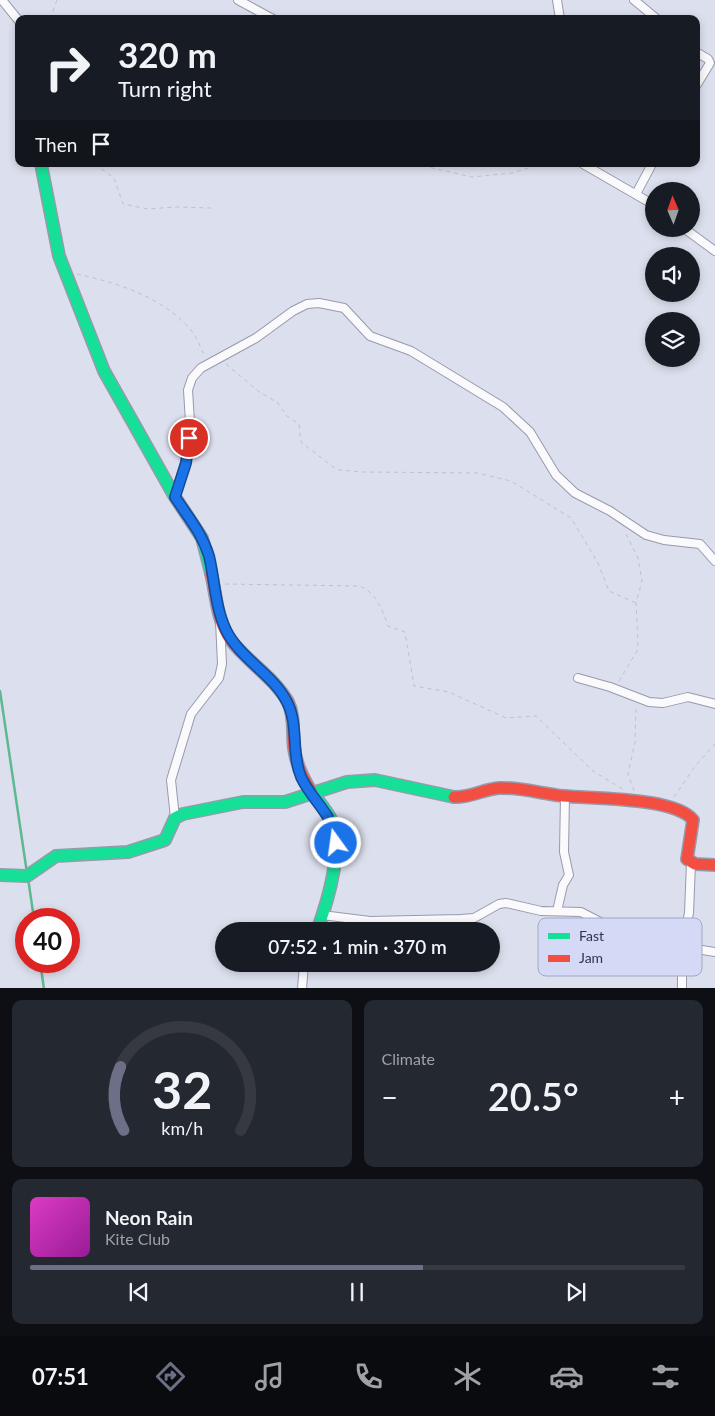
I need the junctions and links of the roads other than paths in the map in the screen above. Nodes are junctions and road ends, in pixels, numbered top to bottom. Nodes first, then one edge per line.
1 (2, 0) edge
2 (238, 0) edge
3 (557, 0) edge
4 (634, 0) edge
5 (642, 7) junction
6 (266, 15) edge
7 (559, 15) edge
8 (644, 15) edge
9 (652, 15) edge
10 (15, 16) edge
11 (700, 54) edge
12 (700, 80) edge
13 (42, 167) edge
14 (597, 167) edge
15 (650, 167) edge
16 (636, 194) junction
17 (645, 200) edge
18 (697, 238) edge
19 (715, 251) edge
20 (175, 497) junction
21 (715, 561) edge
22 (220, 617) junction
23 (578, 678) dead end
24 (715, 704) edge
25 (310, 792) junction
26 (565, 796) junction
27 (175, 818) junction
28 (691, 863) junction
29 (715, 865) edge
30 (0, 875) edge
31 (557, 912) junction
32 (322, 915) junction
33 (592, 918) edge
34 (688, 918) edge
35 (320, 922) edge
36 (702, 950) edge
37 (715, 952) edge
38 (303, 972) edge
39 (682, 979) joint
40 (302, 988) edge
41 (682, 988) edge
42 (686, 988) edge

1 - 10 street
2 - 6 street
3 - 7 street
4 - 5 street
5 - 8 street
5 - 9 street
11 - 12 street
13 - 20 street
14 - 16 street
15 - 16 street
16 - 17 street
18 - 19 street
20 - 21 street
20 - 22 street
22 - 25 street
22 - 27 street
23 - 24 street
25 - 26 street
25 - 27 street
25 - 32 street
26 - 28 street
26 - 31 street
27 - 30 street
28 - 29 street
28 - 34 street
31 - 32 street
31 - 33 street
32 - 35 street
36 - 37 street
38 - 40 street
39 - 41 street
39 - 42 street

